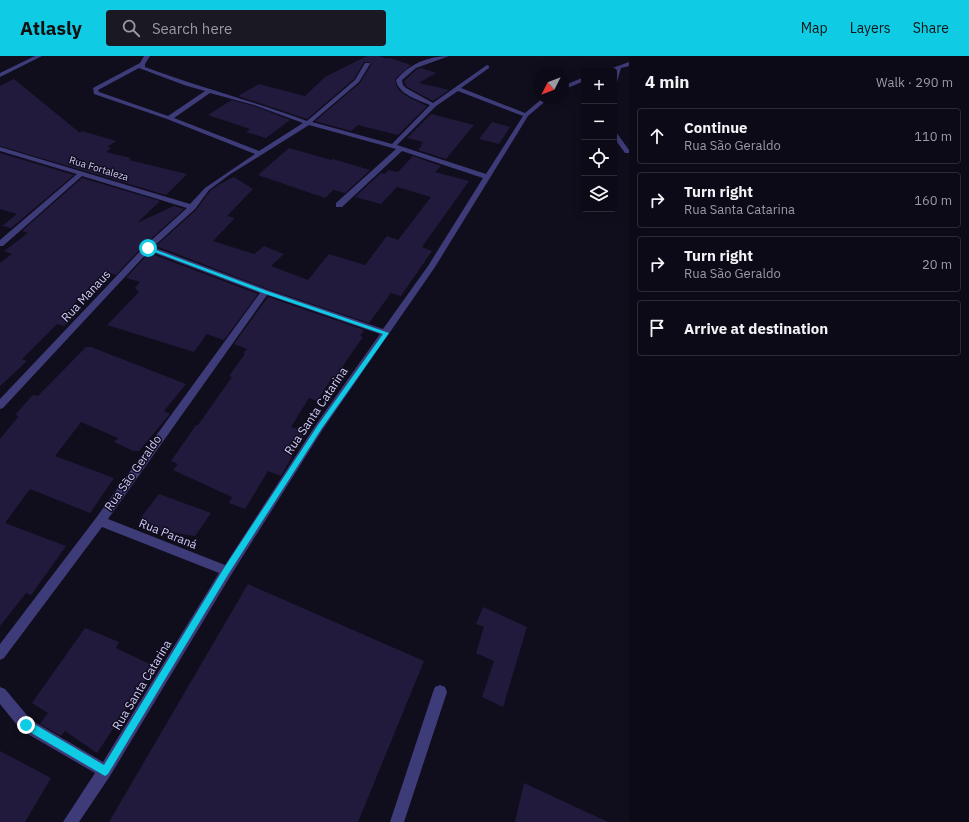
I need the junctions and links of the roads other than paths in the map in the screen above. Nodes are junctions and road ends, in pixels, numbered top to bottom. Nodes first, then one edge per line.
1 (39, 56) edge
2 (147, 56) edge
3 (446, 56) edge
4 (142, 64) junction
5 (367, 64) dead end
6 (629, 64) edge
7 (487, 67) dead end
8 (619, 69) joint
9 (617, 74) edge
10 (0, 75) edge
11 (581, 80) edge
12 (569, 85) edge
13 (459, 89) junction
14 (209, 91) junction
15 (539, 104) edge
16 (434, 105) junction
17 (526, 115) junction
18 (169, 118) junction
19 (308, 123) junction
20 (617, 137) edge
21 (392, 146) junction
22 (0, 149) edge
23 (400, 149) junction
24 (628, 152) dead end
25 (259, 153) junction
26 (82, 173) junction
27 (488, 177) junction
28 (339, 205) dead end
29 (192, 207) junction
30 (0, 244) edge
31 (148, 248) junction
32 (265, 292) junction
33 (386, 333) junction
34 (0, 405) edge
35 (100, 521) junction
36 (227, 571) junction
37 (0, 654) edge
38 (440, 692) dead end
39 (0, 694) edge
40 (105, 771) junction
41 (70, 822) edge
42 (398, 822) edge

1 - 10 street
2 - 4 street
3 - 16 street
4 - 14 street
4 - 18 street
5 - 19 street, Rua Manaus
6 - 8 street
7 - 13 street
8 - 9 street
11 - 12 street
13 - 16 street
13 - 17 street
14 - 18 street
14 - 19 street
15 - 17 street, Rua Santa Catarina
16 - 21 street
17 - 27 street, Rua Santa Catarina
18 - 25 street
19 - 21 street
19 - 25 street, Rua Manaus
20 - 24 street
21 - 23 street
22 - 26 street, Rua Fortaleza
23 - 27 street
23 - 28 street
25 - 29 street, Rua Manaus
26 - 29 street, Rua Fortaleza
26 - 30 street
27 - 33 street, Rua Santa Catarina
29 - 31 street, Rua Manaus
31 - 32 street
31 - 34 street, Rua Manaus
32 - 33 street
32 - 35 street, Rua São Geraldo
33 - 36 street, Rua Santa Catarina
35 - 36 street, Rua Paraná
35 - 37 street, Rua São Geraldo
36 - 40 street, Rua Santa Catarina
38 - 42 street
39 - 40 street
40 - 41 street, Rua Santa Catarina

